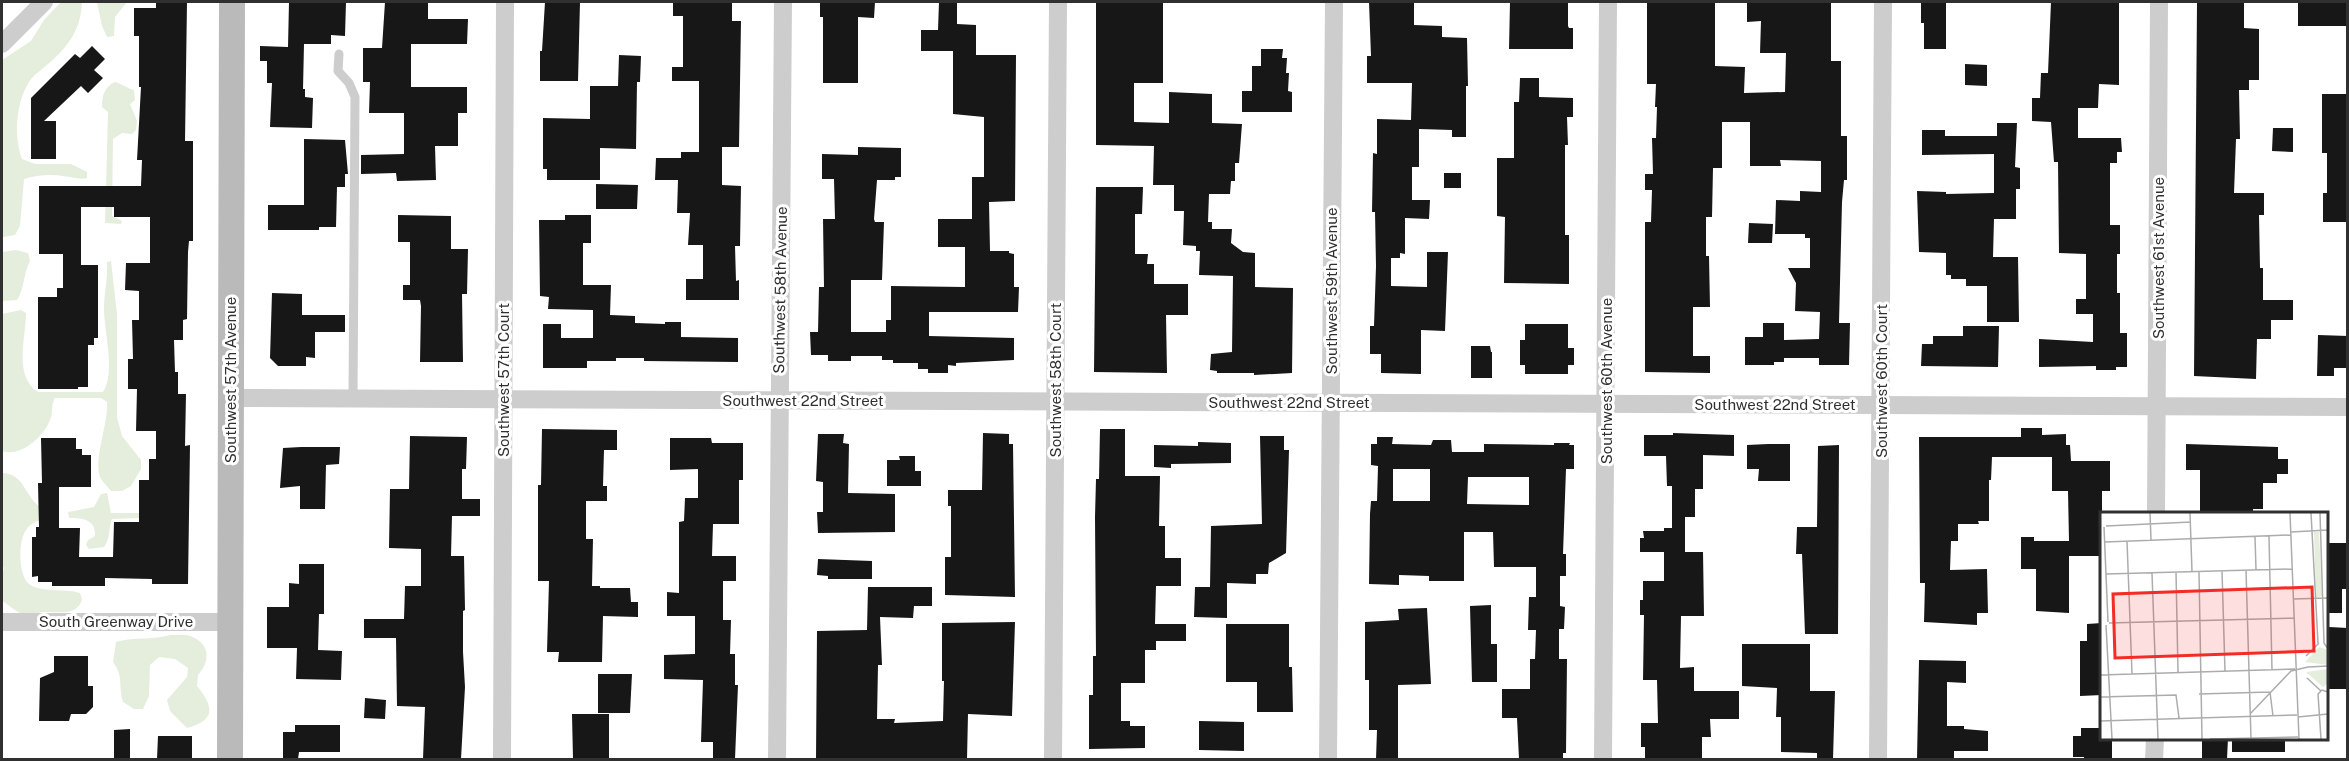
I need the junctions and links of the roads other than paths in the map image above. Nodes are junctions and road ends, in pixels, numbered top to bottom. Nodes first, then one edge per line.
1 (44, 2) edge
2 (232, 2) edge
3 (505, 2) edge
4 (783, 2) edge
5 (1058, 2) edge
6 (1334, 2) edge
7 (1608, 2) edge
8 (1883, 2) edge
9 (2159, 2) edge
10 (2, 44) edge
11 (339, 54) dead end
12 (230, 398) junction
13 (353, 398) junction
14 (503, 398) junction
15 (780, 400) junction
16 (1055, 400) junction
17 (1330, 403) junction
18 (1605, 404) junction
19 (1881, 405) junction
20 (2157, 405) junction
21 (2348, 407) edge
22 (2156, 512) edge
23 (2, 622) edge
24 (230, 622) junction
25 (2155, 740) edge
26 (230, 759) edge
27 (502, 759) edge
28 (777, 759) edge
29 (1053, 759) edge
30 (1328, 759) edge
31 (1603, 759) edge
32 (1878, 759) edge
33 (2154, 759) edge

1 - 10 street
2 - 12 main road, Southwest 57th Avenue
3 - 14 street, Southwest 57th Court
4 - 15 street, Southwest 58th Avenue
5 - 16 street, Southwest 58th Court
6 - 17 street, Southwest 59th Avenue
7 - 18 street, Southwest 60th Avenue
8 - 19 street, Southwest 60th Court
9 - 20 street, Southwest 61st Avenue
11 - 13 lane
12 - 13 street, Southwest 22nd Street
12 - 24 main road, Southwest 57th Avenue
13 - 14 street, Southwest 22nd Street
14 - 15 street, Southwest 22nd Street
14 - 27 street, Southwest 57th Court
15 - 16 street, Southwest 22nd Street
15 - 28 street, Southwest 58th Avenue
16 - 17 street, Southwest 22nd Street
16 - 29 street, Southwest 58th Court
17 - 18 street, Southwest 22nd Street
17 - 30 street, Southwest 59th Avenue
18 - 19 street, Southwest 22nd Street
18 - 31 street, Southwest 60th Avenue
19 - 20 street, Southwest 22nd Street
19 - 32 street, Southwest 60th Court
20 - 21 street, Southwest 22nd Street
20 - 22 street, Southwest 61st Avenue
23 - 24 street, South Greenway Drive
24 - 26 main road, Southwest 57th Avenue
25 - 33 street

